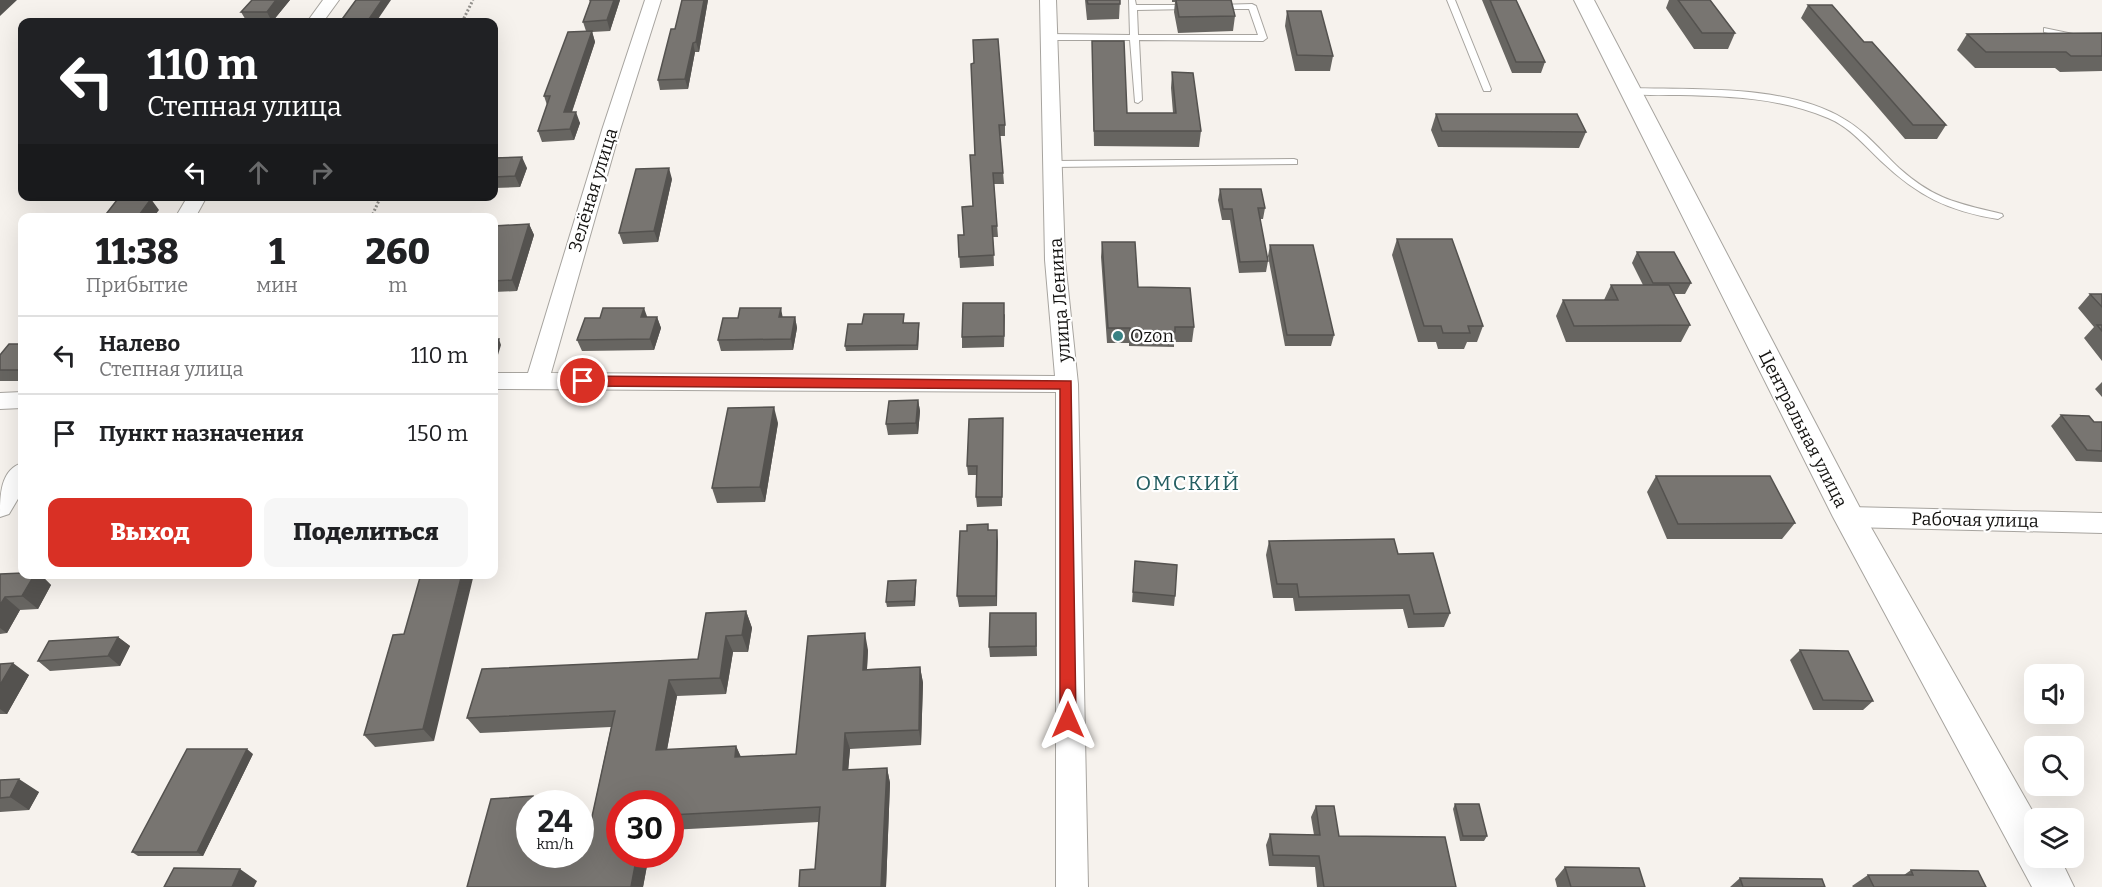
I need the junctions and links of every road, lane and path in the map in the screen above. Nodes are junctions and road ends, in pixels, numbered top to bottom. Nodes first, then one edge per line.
1 (331, 0) edge
2 (473, 0) edge
3 (653, 0) edge
4 (1048, 0) edge
5 (1451, 0) edge
6 (1584, 0) edge
7 (1132, 4) edge
8 (1198, 7) edge
9 (1209, 7) edge
10 (318, 18) edge
11 (464, 18) edge
12 (2047, 30) dead end
13 (1049, 37) junction
14 (1134, 38) junction
15 (2102, 43) edge
16 (1487, 89) dead end
17 (1628, 91) junction
18 (1138, 100) dead end
19 (1294, 162) dead end
20 (1053, 164) junction
21 (1998, 216) dead end
22 (498, 381) edge
23 (537, 381) junction
24 (1067, 384) junction
25 (0, 400) edge
26 (18, 400) edge
27 (18, 478) edge
28 (0, 507) edge
29 (1849, 518) junction
30 (2102, 523) edge
31 (2024, 833) edge
32 (2044, 868) edge
33 (1071, 887) edge
34 (2054, 887) edge

1 - 10 street
2 - 11 path
3 - 23 street, Зелёная улица
4 - 13 street, улица Ленина
5 - 16 lane
6 - 17 street, Центральная улица
7 - 8 lane
7 - 14 lane
9 - 14 lane
12 - 15 lane
13 - 14 lane
13 - 20 street, улица Ленина
14 - 18 lane
17 - 21 lane
17 - 29 street, Центральная улица
19 - 20 lane
20 - 24 street, улица Ленина
22 - 23 street
23 - 24 street
24 - 33 street, улица Ленина
25 - 26 street
27 - 28 street
29 - 30 street, Рабочая улица
29 - 31 street, Центральная улица
32 - 34 street

